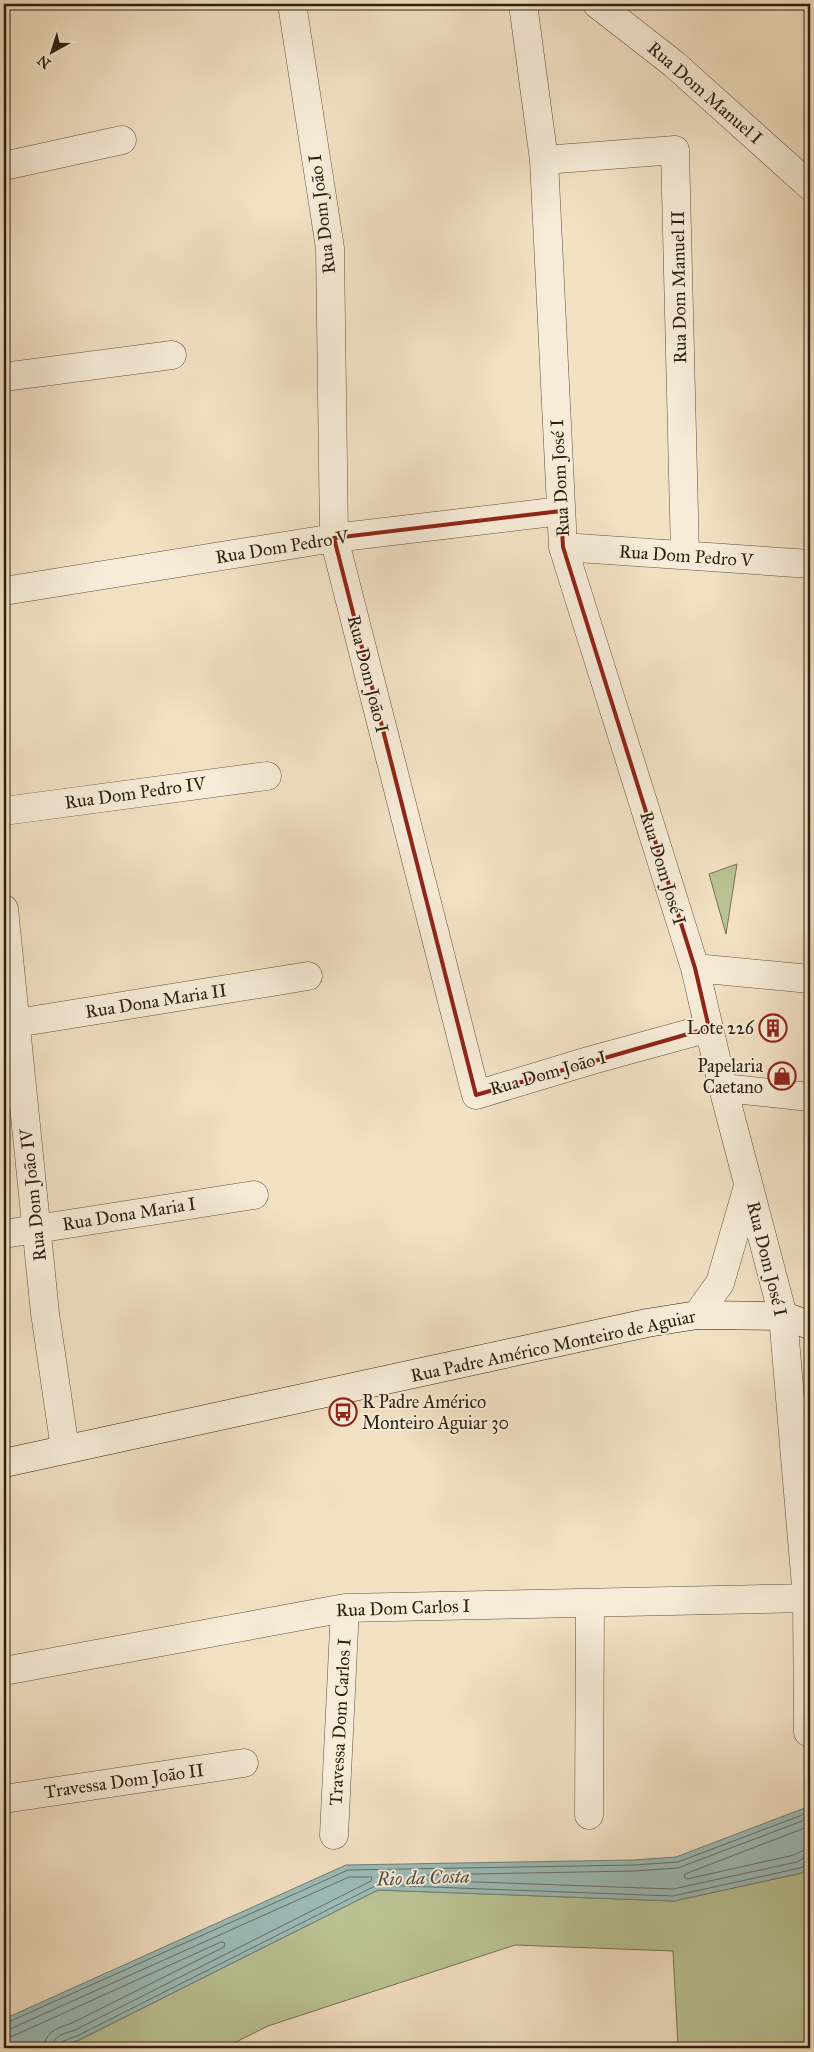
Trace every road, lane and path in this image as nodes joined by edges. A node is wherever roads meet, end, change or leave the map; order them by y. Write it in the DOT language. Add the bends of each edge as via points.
graph roads {
  1 [pos="292,4"];
  2 [pos="523,4"];
  3 [pos="597,4"];
  4 [pos="122,140"];
  5 [pos="544,160"];
  6 [pos="4,166"];
  7 [pos="810,186"];
  8 [pos="172,355"];
  9 [pos="4,377"];
  10 [pos="561,511"];
  11 [pos="334,538"];
  12 [pos="563,547"];
  13 [pos="685,556"];
  14 [pos="810,564"];
  15 [pos="4,591"];
  16 [pos="266,776"];
  17 [pos="4,811"];
  18 [pos="4,909"];
  19 [pos="695,968"];
  20 [pos="308,976"];
  21 [pos="810,979"];
  22 [pos="10,1024"];
  23 [pos="710,1028"];
  24 [pos="723,1088"];
  25 [pos="810,1098"];
  26 [pos="748,1186"];
  27 [pos="254,1195"];
  28 [pos="36,1228"];
  29 [pos="4,1234"];
  30 [pos="697,1315"];
  31 [pos="783,1316"];
  32 [pos="810,1325"];
  33 [pos="65,1449"];
  34 [pos="4,1463"];
  35 [pos="807,1598"];
  36 [pos="590,1602"];
  37 [pos="345,1608"];
  38 [pos="810,1640"];
  39 [pos="4,1671"];
  40 [pos="808,1732"];
  41 [pos="244,1764"];
  42 [pos="4,1799"];
  43 [pos="590,1816"];
  44 [pos="334,1836"];
  1 -- 11 [label="street, Rua Dom João I" via="330,248"];
  2 -- 5 [label="street, Rua Dom José I"];
  3 -- 7 [label="street, Rua Dom Manuel I" via="674,64"];
  4 -- 6 [label="street"];
  5 -- 10 [label="street, Rua Dom José I"];
  5 -- 13 [label="street, Rua Dom Manuel II" via="675,150"];
  8 -- 9 [label="street"];
  10 -- 11 [label="street, Rua Dom Pedro V"];
  10 -- 12 [label="street, Rua Dom José I"];
  11 -- 15 [label="street, Rua Dom Pedro V"];
  11 -- 23 [label="street, Rua Dom João I" via="476,1095"];
  12 -- 13 [label="street, Rua Dom Pedro V"];
  12 -- 19 [label="street, Rua Dom José I"];
  13 -- 14 [label="street, Rua Dom Pedro V"];
  16 -- 17 [label="street, Rua Dom Pedro IV"];
  18 -- 22 [label="street, Rua Dom João IV"];
  19 -- 21 [label="street"];
  19 -- 23 [label="street, Rua Dom José I"];
  20 -- 22 [label="street, Rua Dona Maria II"];
  22 -- 28 [label="street, Rua Dom João IV"];
  23 -- 24 [label="street, Rua Dom José I"];
  24 -- 25 [label="street"];
  24 -- 26 [label="street, Rua Dom José I"];
  26 -- 30 [label="street" via="720,1283"];
  26 -- 31 [label="street, Rua Dom José I"];
  27 -- 28 [label="street, Rua Dona Maria I"];
  28 -- 29 [label="street, Rua Dona Maria I"];
  28 -- 33 [label="street, Rua Dom João IV"];
  30 -- 31 [label="street, Rua Padre Américo Monteiro de Aguiar"];
  30 -- 33 [label="street, Rua Padre Américo Monteiro de Aguiar"];
  31 -- 32 [label="street, Rua Padre Américo Monteiro de Aguiar"];
  31 -- 35 [label="street, Rua Dom José I"];
  33 -- 34 [label="street, Rua Padre Américo Monteiro de Aguiar"];
  35 -- 36 [label="street, Rua Dom Carlos I"];
  35 -- 38 [label="street, Rua Dom José I"];
  36 -- 37 [label="street, Rua Dom Carlos I"];
  36 -- 43 [label="street"];
  37 -- 39 [label="street, Rua Dom Carlos I"];
  37 -- 44 [label="street, Travessa Dom Carlos I"];
  38 -- 40 [label="street, Rua Dom José I"];
  41 -- 42 [label="street, Travessa Dom João II"];
}
